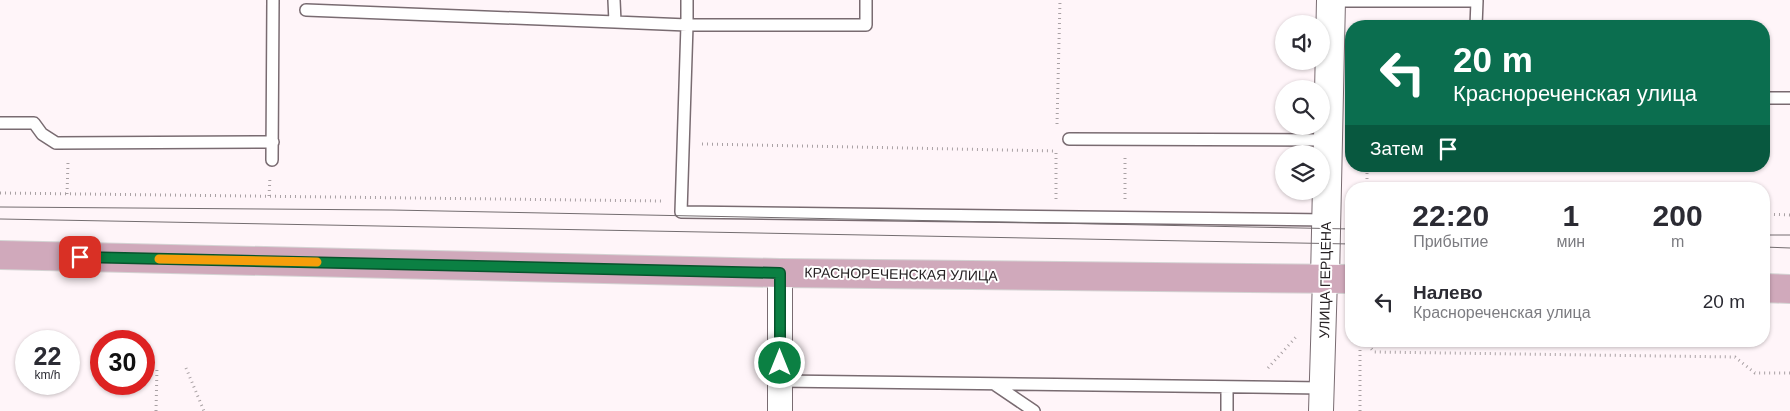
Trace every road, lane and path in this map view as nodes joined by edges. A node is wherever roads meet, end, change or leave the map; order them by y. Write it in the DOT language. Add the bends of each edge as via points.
graph roads {
  1 [pos="273,0"];
  2 [pos="614,0"];
  3 [pos="687,0"];
  4 [pos="866,0"];
  5 [pos="1060,0"];
  6 [pos="1476,0"];
  7 [pos="1331,1"];
  8 [pos="306,10"];
  9 [pos="1476,20"];
  10 [pos="614,22"];
  11 [pos="687,25"];
  12 [pos="1770,98"];
  13 [pos="1790,98"];
  14 [pos="0,122"];
  15 [pos="1057,125"];
  16 [pos="1069,139"];
  17 [pos="1328,140"];
  18 [pos="273,142"];
  19 [pos="1057,142"];
  20 [pos="68,143"];
  21 [pos="683,144"];
  22 [pos="1056,151"];
  23 [pos="1125,158"];
  24 [pos="272,160"];
  25 [pos="0,193"];
  26 [pos="67,194"];
  27 [pos="681,201"];
  28 [pos="1055,206"];
  29 [pos="1124,208"];
  30 [pos="1770,214"];
  31 [pos="1790,215"];
  32 [pos="1326,220"];
  33 [pos="0,255"];
  34 [pos="780,273"];
  35 [pos="1338,278"];
  36 [pos="1770,288"];
  37 [pos="1790,289"];
  38 [pos="1360,347"];
  39 [pos="1370,347"];
  40 [pos="157,367"];
  41 [pos="186,368"];
  42 [pos="1790,373"];
  43 [pos="780,381"];
  44 [pos="994,384"];
  45 [pos="1227,387"];
  46 [pos="1322,388"];
  47 [pos="156,411"];
  48 [pos="204,411"];
  49 [pos="780,411"];
  50 [pos="1034,411"];
  51 [pos="1227,411"];
  52 [pos="1322,411"];
  53 [pos="1360,411"];
  1 -- 18 [label="lane"];
  2 -- 10 [label="lane"];
  3 -- 11 [label="lane"];
  4 -- 11 [label="lane" via="866,25"];
  5 -- 15 [label="path"];
  6 -- 7 [label="lane"];
  6 -- 9 [label="lane"];
  7 -- 17 [label="street, УЛИЦА ГЕРЦЕНА"];
  8 -- 10 [label="lane"];
  10 -- 11 [label="lane"];
  11 -- 21 [label="lane"];
  12 -- 13 [label="lane"];
  14 -- 20 [label="lane" via="34,122 42,134 56,143"];
  16 -- 17 [label="lane"];
  17 -- 32 [label="street, УЛИЦА ГЕРЦЕНА"];
  18 -- 20 [label="lane"];
  18 -- 24 [label="lane"];
  19 -- 22 [label="path"];
  20 -- 26 [label="path"];
  21 -- 22 [label="path"];
  21 -- 27 [label="lane"];
  22 -- 28 [label="path"];
  23 -- 29 [label="path"];
  25 -- 26 [label="path"];
  26 -- 27 [label="path"];
  27 -- 32 [label="lane" via="680,212"];
  30 -- 31 [label="path"];
  32 -- 35 [label="street, УЛИЦА ГЕРЦЕНА"];
  33 -- 34 [label="main road, КРАСНОРЕЧЕНСКАЯ УЛИЦА"];
  34 -- 35 [label="main road, КРАСНОРЕЧЕНСКАЯ УЛИЦА"];
  34 -- 43 [label="street"];
  35 -- 46 [label="street, УЛИЦА ГЕРЦЕНА"];
  36 -- 37 [label="main road"];
  38 -- 53 [label="path"];
  39 -- 42 [label="path" via="1374,352 1735,357 1755,373"];
  40 -- 47 [label="path"];
  41 -- 48 [label="path"];
  43 -- 44 [label="lane"];
  43 -- 49 [label="street"];
  44 -- 45 [label="lane"];
  44 -- 50 [label="lane"];
  45 -- 46 [label="lane"];
  45 -- 51 [label="lane"];
  46 -- 52 [label="street, УЛИЦА ГЕРЦЕНА"];
}
